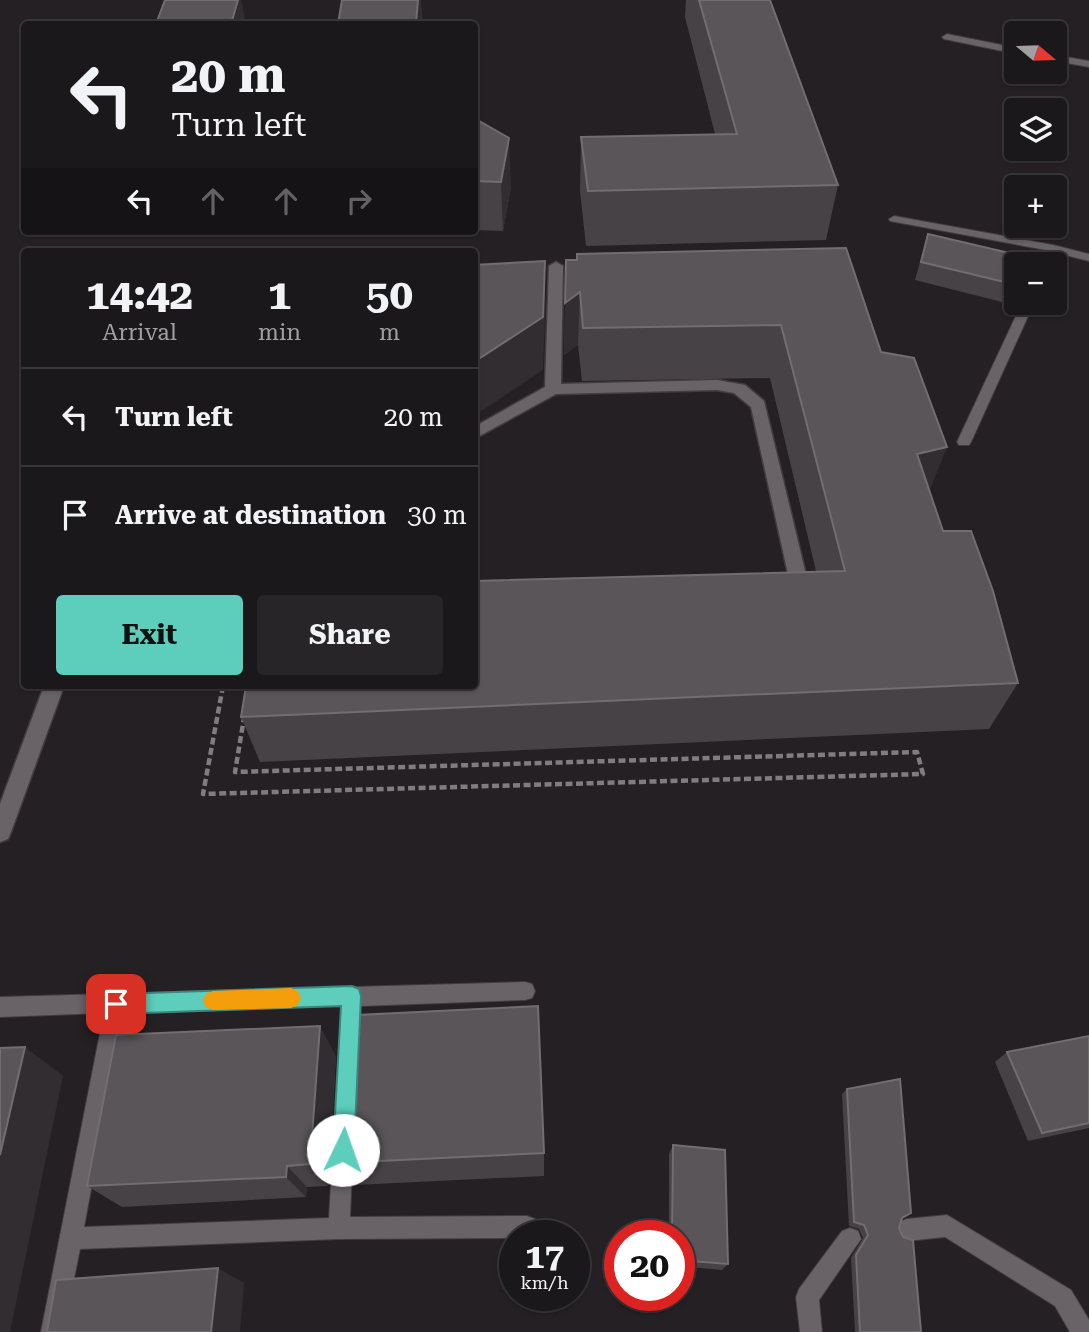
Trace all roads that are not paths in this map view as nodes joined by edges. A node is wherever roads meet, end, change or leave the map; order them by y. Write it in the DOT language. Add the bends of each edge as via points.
graph roads {
  1 [pos="947,37"];
  2 [pos="1004,48"];
  3 [pos="1068,60"];
  4 [pos="1089,64"];
  5 [pos="894,219"];
  6 [pos="1053,248"];
  7 [pos="1051,252"];
  8 [pos="1089,258"];
  9 [pos="556,266"];
  10 [pos="1022,315"];
  11 [pos="553,389"];
  12 [pos="478,432"];
  13 [pos="964,442"];
  14 [pos="778,608"];
  15 [pos="53,689"];
  16 [pos="0,832"];
  17 [pos="525,991"];
  18 [pos="352,996"];
  19 [pos="116,1004"];
  20 [pos="0,1007"];
  21 [pos="348,1064"];
  22 [pos="344,1132"];
  23 [pos="499,1227"];
  24 [pos="339,1228"];
  25 [pos="907,1230"];
  26 [pos="71,1238"];
  27 [pos="850,1239"];
  28 [pos="52,1332"];
  29 [pos="811,1332"];
  30 [pos="1083,1332"];
  1 -- 2 [label="lane"];
  3 -- 4 [label="lane"];
  5 -- 6 [label="lane"];
  6 -- 7 [label="lane"];
  6 -- 8 [label="lane"];
  9 -- 11 [label="street"];
  10 -- 13 [label="lane"];
  11 -- 12 [label="street"];
  11 -- 14 [label="street" via="717,385 739,389 758,405 799,583 788,605"];
  15 -- 16 [label="street"];
  17 -- 18 [label="lane"];
  18 -- 19 [label="lane"];
  18 -- 21 [label="lane"];
  19 -- 20 [label="lane"];
  19 -- 26 [label="lane"];
  22 -- 24 [label="lane"];
  23 -- 24 [label="lane"];
  24 -- 26 [label="lane"];
  25 -- 30 [label="lane" via="947,1226 1063,1298"];
  26 -- 28 [label="lane"];
  27 -- 29 [label="lane" via="807,1297"];
}
